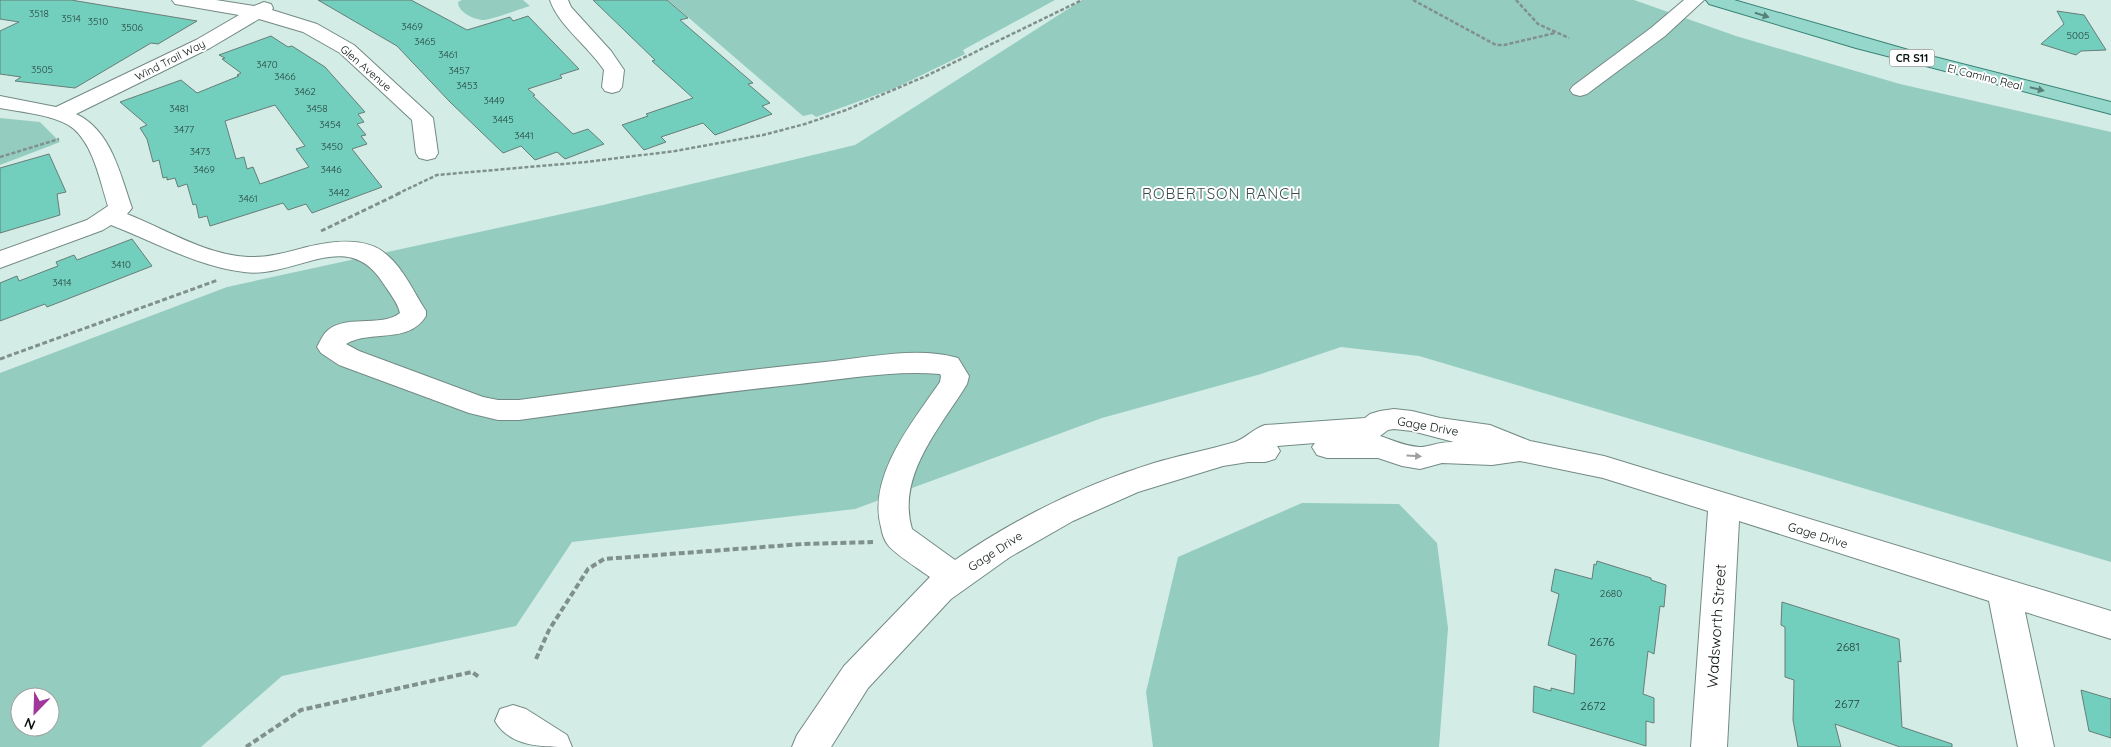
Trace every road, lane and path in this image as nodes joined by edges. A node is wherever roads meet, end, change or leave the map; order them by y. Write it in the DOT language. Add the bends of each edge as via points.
graph roads {
  1 [pos="181,0"];
  2 [pos="277,0"];
  3 [pos="551,0"];
  4 [pos="560,0"];
  5 [pos="1082,0"];
  6 [pos="1413,0"];
  7 [pos="1516,0"];
  8 [pos="1695,0"];
  9 [pos="1715,0"];
  10 [pos="1769,0"];
  11 [pos="258,12"];
  12 [pos="1555,33"];
  13 [pos="1569,38"];
  14 [pos="612,87"];
  15 [pos="1580,90"];
  16 [pos="2111,92"];
  17 [pos="0,102"];
  18 [pos="2111,108"];
  19 [pos="59,114"];
  20 [pos="59,139"];
  21 [pos="427,153"];
  22 [pos="0,157"];
  23 [pos="111,216"];
  24 [pos="321,231"];
  25 [pos="0,260"];
  26 [pos="226,278"];
  27 [pos="0,359"];
  28 [pos="1724,505"];
  29 [pos="911,547"];
  30 [pos="955,578"];
  31 [pos="2004,592"];
  32 [pos="2111,624"];
  33 [pos="536,659"];
  34 [pos="479,677"];
  35 [pos="513,721"];
  36 [pos="246,747"];
  37 [pos="554,747"];
  38 [pos="810,747"];
  39 [pos="1709,747"];
  40 [pos="2036,747"];
  1 -- 11 [label="street, Glen Avenue"];
  2 -- 11 [label="street, Wind Trail Way"];
  3 -- 4 [label="street"];
  4 -- 14 [label="street" via="562,10 614,70"];
  5 -- 24 [label="path" via="910,83 818,119 763,134 642,155 437,175"];
  6 -- 12 [label="path" via="1496,45"];
  7 -- 12 [label="path" via="1530,19"];
  8 -- 15 [label="street"];
  9 -- 18 [label="main road, El Camino Real / CR S11, one-way" via="1933,64"];
  10 -- 16 [label="main road, El Camino Real / CR S11" via="1939,50"];
  11 -- 19 [label="street, Wind Trail Way" via="150,71"];
  11 -- 21 [label="street, Glen Avenue" via="310,28 347,49 422,118"];
  12 -- 13 [label="path"];
  17 -- 19 [label="street"];
  19 -- 23 [label="street" via="81,124 100,149 119,200 120,208"];
  20 -- 22 [label="path"];
  23 -- 25 [label="street"];
  23 -- 29 [label="street" via="188,249 248,266 274,264 341,249 377,258 413,311 413,316 397,326 349,332 334,339 330,347 348,358 498,410 862,368 948,366 955,376 953,384 900,472 893,506 899,536"];
  26 -- 27 [label="path"];
  28 -- 30 [label="street, Gage Drive" via="1604,467 1524,451 1492,454 1442,452 1420,458 1402,455 1376,438 1277,452 1246,450 1166,470 1081,502 1037,524"];
  28 -- 31 [label="street, Gage Drive"];
  28 -- 39 [label="street, Wadsworth Street"];
  29 -- 30 [label="street"];
  29 -- 33 [label="path" via="863,542 803,544 604,559 588,569 549,630"];
  30 -- 38 [label="street, Gage Drive" via="939,589 856,677"];
  31 -- 32 [label="street, Gage Drive"];
  31 -- 40 [label="street"];
  34 -- 36 [label="path" via="472,672 302,710"];
  35 -- 37 [label="street"];
}
